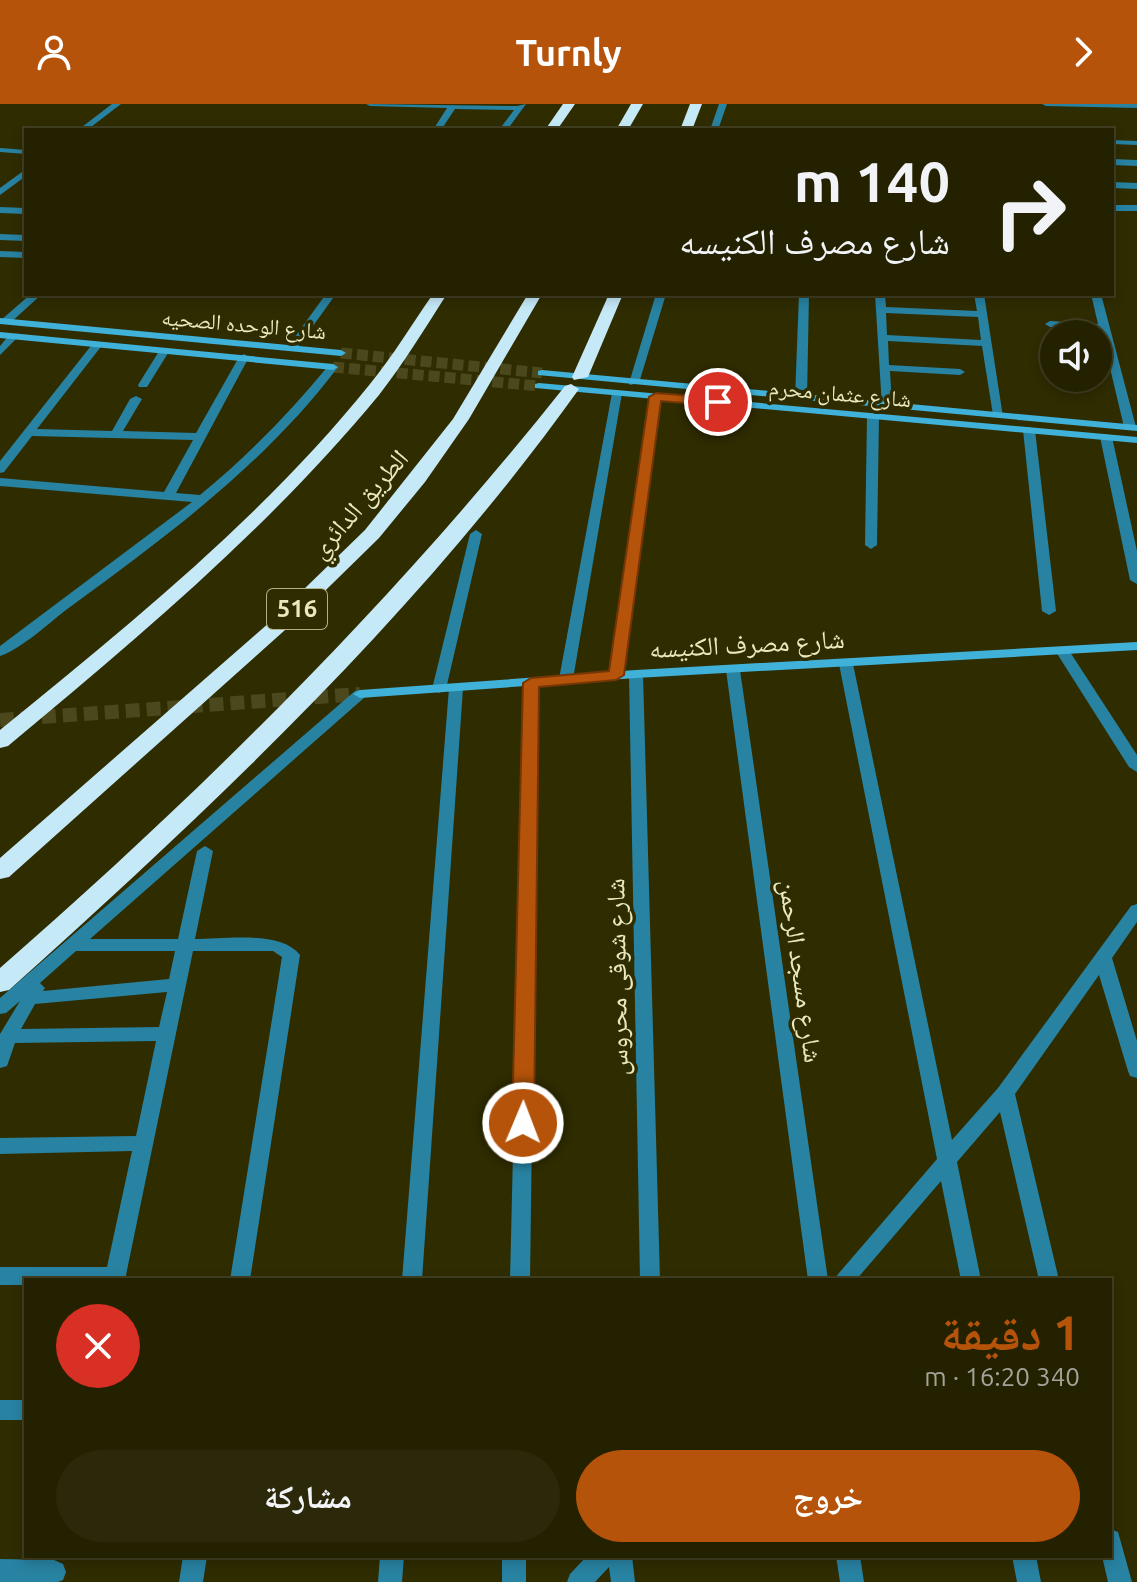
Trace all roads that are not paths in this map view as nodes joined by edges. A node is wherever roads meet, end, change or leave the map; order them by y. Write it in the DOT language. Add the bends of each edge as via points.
graph roads {
  1 [pos="117,104"];
  2 [pos="370,104"];
  3 [pos="569,104"];
  4 [pos="637,104"];
  5 [pos="696,104"];
  6 [pos="723,104"];
  7 [pos="1046,104"];
  8 [pos="453,105"];
  9 [pos="520,106"];
  10 [pos="1137,106"];
  11 [pos="85,128"];
  12 [pos="438,128"];
  13 [pos="504,128"];
  14 [pos="552,128"];
  15 [pos="623,128"];
  16 [pos="687,128"];
  17 [pos="715,128"];
  18 [pos="1114,142"];
  19 [pos="1137,143"];
  20 [pos="0,150"];
  21 [pos="24,152"];
  22 [pos="1114,162"];
  23 [pos="1137,163"];
  24 [pos="24,173"];
  25 [pos="1114,185"];
  26 [pos="1137,186"];
  27 [pos="3,189"];
  28 [pos="24,190"];
  29 [pos="1114,208"];
  30 [pos="1137,208"];
  31 [pos="0,210"];
  32 [pos="24,211"];
  33 [pos="0,237"];
  34 [pos="24,238"];
  35 [pos="4,254"];
  36 [pos="24,255"];
  37 [pos="0,263"];
  38 [pos="34,296"];
  39 [pos="330,296"];
  40 [pos="439,296"];
  41 [pos="534,296"];
  42 [pos="615,296"];
  43 [pos="660,296"];
  44 [pos="804,296"];
  45 [pos="880,296"];
  46 [pos="979,296"];
  47 [pos="1096,296"];
  48 [pos="881,310"];
  49 [pos="983,314"];
  50 [pos="1102,320"];
  51 [pos="2,321"];
  52 [pos="0,335"];
  53 [pos="14,336"];
  54 [pos="882,338"];
  55 [pos="201,340"];
  56 [pos="987,343"];
  57 [pos="98,344"];
  58 [pos="291,349"];
  59 [pos="165,350"];
  60 [pos="0,352"];
  61 [pos="191,352"];
  62 [pos="341,353"];
  63 [pos="244,357"];
  64 [pos="1112,357"];
  65 [pos="1114,365"];
  66 [pos="333,367"];
  67 [pos="884,368"];
  68 [pos="960,372"];
  69 [pos="542,373"];
  70 [pos="576,383"];
  71 [pos="634,383"];
  72 [pos="143,385"];
  73 [pos="539,386"];
  74 [pos="617,393"];
  75 [pos="656,397"];
  76 [pos="801,398"];
  77 [pos="136,399"];
  78 [pos="886,405"];
  79 [pos="999,415"];
  80 [pos="873,416"];
  81 [pos="1133,428"];
  82 [pos="1029,430"];
  83 [pos="28,432"];
  84 [pos="115,435"];
  85 [pos="200,437"];
  86 [pos="1106,437"];
  87 [pos="1137,440"];
  88 [pos="0,450"];
  89 [pos="15,450"];
  90 [pos="0,469"];
  91 [pos="0,482"];
  92 [pos="168,496"];
  93 [pos="203,499"];
  94 [pos="476,534"];
  95 [pos="871,545"];
  96 [pos="1137,580"];
  97 [pos="1049,611"];
  98 [pos="1137,646"];
  99 [pos="0,652"];
  100 [pos="1063,652"];
  101 [pos="846,664"];
  102 [pos="733,670"];
  103 [pos="636,674"];
  104 [pos="616,675"];
  105 [pos="566,679"];
  106 [pos="531,683"];
  107 [pos="447,688"];
  108 [pos="360,694"];
  109 [pos="0,741"];
  110 [pos="1137,767"];
  111 [pos="205,851"];
  112 [pos="0,871"];
  113 [pos="1137,910"];
  114 [pos="185,944"];
  115 [pos="72,945"];
  116 [pos="1103,958"];
  117 [pos="41,972"];
  118 [pos="0,983"];
  119 [pos="176,985"];
  120 [pos="34,998"];
  121 [pos="0,1008"];
  122 [pos="166,1034"];
  123 [pos="8,1036"];
  124 [pos="0,1061"];
  125 [pos="1137,1071"];
  126 [pos="1005,1093"];
  127 [pos="143,1143"];
  128 [pos="0,1146"];
  129 [pos="948,1158"];
  130 [pos="0,1276"];
  131 [pos="115,1278"];
  132 [pos="240,1278"];
  133 [pos="412,1278"];
  134 [pos="520,1278"];
  135 [pos="650,1278"];
  136 [pos="818,1278"];
  137 [pos="845,1278"];
  138 [pos="971,1278"];
  139 [pos="1049,1278"];
  140 [pos="0,1410"];
  141 [pos="24,1410"];
  142 [pos="1112,1548"];
  143 [pos="195,1558"];
  144 [pos="392,1558"];
  145 [pos="514,1558"];
  146 [pos="601,1558"];
  147 [pos="620,1558"];
  148 [pos="848,1558"];
  149 [pos="1024,1558"];
  150 [pos="54,1570"];
  151 [pos="0,1571"];
  152 [pos="191,1582"];
  153 [pos="390,1582"];
  154 [pos="514,1582"];
  155 [pos="579,1582"];
  156 [pos="623,1582"];
  157 [pos="852,1582"];
  158 [pos="1029,1582"];
  159 [pos="1120,1582"];
  1 -- 11 [label="street"];
  2 -- 8 [label="street"];
  3 -- 14 [label="highway"];
  4 -- 15 [label="highway"];
  5 -- 16 [label="highway"];
  6 -- 17 [label="street"];
  7 -- 10 [label="street"];
  8 -- 9 [label="street"];
  8 -- 12 [label="street"];
  9 -- 13 [label="street"];
  18 -- 19 [label="street"];
  20 -- 21 [label="street"];
  22 -- 23 [label="street"];
  24 -- 27 [label="street"];
  25 -- 26 [label="street"];
  27 -- 28 [label="street"];
  29 -- 30 [label="street"];
  31 -- 32 [label="street"];
  33 -- 34 [label="street"];
  35 -- 36 [label="street"];
  35 -- 37 [label="street"];
  38 -- 51 [label="street"];
  39 -- 58 [label="street"];
  40 -- 109 [label="highway" via="377,387 299,474 147,618"];
  41 -- 112 [label="highway, الطريق الدائري / 516" via="465,412 373,532 305,602"];
  42 -- 70 [label="highway"];
  43 -- 71 [label="street"];
  44 -- 76 [label="street"];
  45 -- 48 [label="street"];
  46 -- 49 [label="street"];
  47 -- 50 [label="street"];
  48 -- 49 [label="street"];
  48 -- 54 [label="street"];
  49 -- 56 [label="street"];
  51 -- 55 [label="main road, شارع الوحده الصحيه"];
  52 -- 53 [label="main road, شارع الوحده الصحيه"];
  53 -- 57 [label="main road, شارع الوحده الصحيه"];
  53 -- 60 [label="street"];
  54 -- 56 [label="street"];
  54 -- 67 [label="street"];
  55 -- 58 [label="main road, شارع الوحده الصحيه"];
  55 -- 61 [label="main road"];
  56 -- 79 [label="street"];
  57 -- 59 [label="main road, شارع الوحده الصحيه"];
  57 -- 83 [label="street"];
  58 -- 62 [label="main road, شارع الوحده الصحيه"];
  59 -- 61 [label="main road, شارع الوحده الصحيه"];
  59 -- 72 [label="street"];
  61 -- 63 [label="main road, شارع الوحده الصحيه"];
  63 -- 66 [label="main road, شارع الوحده الصحيه"];
  63 -- 85 [label="street"];
  64 -- 65 [label="street"];
  65 -- 81 [label="street"];
  66 -- 93 [label="street" via="309,399"];
  67 -- 68 [label="street"];
  67 -- 78 [label="street"];
  69 -- 70 [label="main road, شارع عثمان محرم"];
  70 -- 71 [label="main road, شارع عثمان محرم"];
  70 -- 73 [label="main road, شارع عثمان محرم"];
  70 -- 74 [label="main road, شارع عثمان محرم"];
  70 -- 118 [label="highway" via="483,501 359,640 186,812"];
  71 -- 76 [label="main road, شارع عثمان محرم"];
  74 -- 75 [label="main road, شارع عثمان محرم"];
  74 -- 105 [label="street"];
  75 -- 80 [label="main road, شارع عثمان محرم"];
  75 -- 104 [label="street"];
  76 -- 78 [label="main road, شارع عثمان محرم"];
  77 -- 84 [label="street"];
  78 -- 79 [label="main road, شارع عثمان محرم"];
  79 -- 81 [label="main road, شارع عثمان محرم"];
  80 -- 82 [label="main road, شارع عثمان محرم"];
  80 -- 95 [label="street"];
  82 -- 86 [label="main road, شارع عثمان محرم"];
  82 -- 97 [label="street"];
  83 -- 84 [label="street"];
  83 -- 89 [label="street"];
  84 -- 85 [label="street"];
  85 -- 92 [label="street"];
  86 -- 87 [label="main road, شارع عثمان محرم"];
  86 -- 96 [label="street"];
  88 -- 89 [label="street"];
  89 -- 90 [label="street"];
  91 -- 92 [label="street"];
  92 -- 93 [label="street"];
  93 -- 99 [label="street"];
  94 -- 107 [label="street"];
  98 -- 100 [label="main road, شارع مصرف الكنيسه"];
  100 -- 101 [label="main road, شارع مصرف الكنيسه"];
  100 -- 110 [label="street"];
  101 -- 102 [label="main road, شارع مصرف الكنيسه"];
  101 -- 129 [label="street"];
  102 -- 103 [label="main road, شارع مصرف الكنيسه"];
  102 -- 136 [label="street, شارع مسجد الرحمن"];
  103 -- 104 [label="main road, شارع مصرف الكنيسه"];
  103 -- 135 [label="street, شارع شوقى محروس"];
  104 -- 105 [label="main road, شارع مصرف الكنيسه"];
  105 -- 106 [label="main road, شارع مصرف الكنيسه"];
  106 -- 107 [label="main road, شارع مصرف الكنيسه"];
  106 -- 134 [label="street"];
  107 -- 108 [label="main road, شارع مصرف الكنيسه"];
  107 -- 133 [label="street"];
  108 -- 115 [label="street"];
  111 -- 114 [label="street"];
  113 -- 116 [label="street"];
  114 -- 115 [label="street"];
  114 -- 119 [label="street"];
  114 -- 132 [label="street" via="276,945 291,955"];
  115 -- 117 [label="street"];
  116 -- 125 [label="street"];
  116 -- 126 [label="street"];
  117 -- 120 [label="street"];
  117 -- 121 [label="street"];
  119 -- 120 [label="street"];
  119 -- 122 [label="street"];
  120 -- 123 [label="street"];
  122 -- 123 [label="street"];
  122 -- 127 [label="street"];
  123 -- 124 [label="street"];
  126 -- 129 [label="street"];
  126 -- 139 [label="street"];
  127 -- 128 [label="street"];
  127 -- 131 [label="street"];
  129 -- 137 [label="street"];
  129 -- 138 [label="street"];
  130 -- 131 [label="street"];
  140 -- 141 [label="street"];
  142 -- 159 [label="street"];
  143 -- 152 [label="street"];
  144 -- 153 [label="street"];
  145 -- 154 [label="street"];
  146 -- 155 [label="street"];
  147 -- 156 [label="street"];
  148 -- 157 [label="street"];
  149 -- 158 [label="street"];
  150 -- 151 [label="street"];
}
